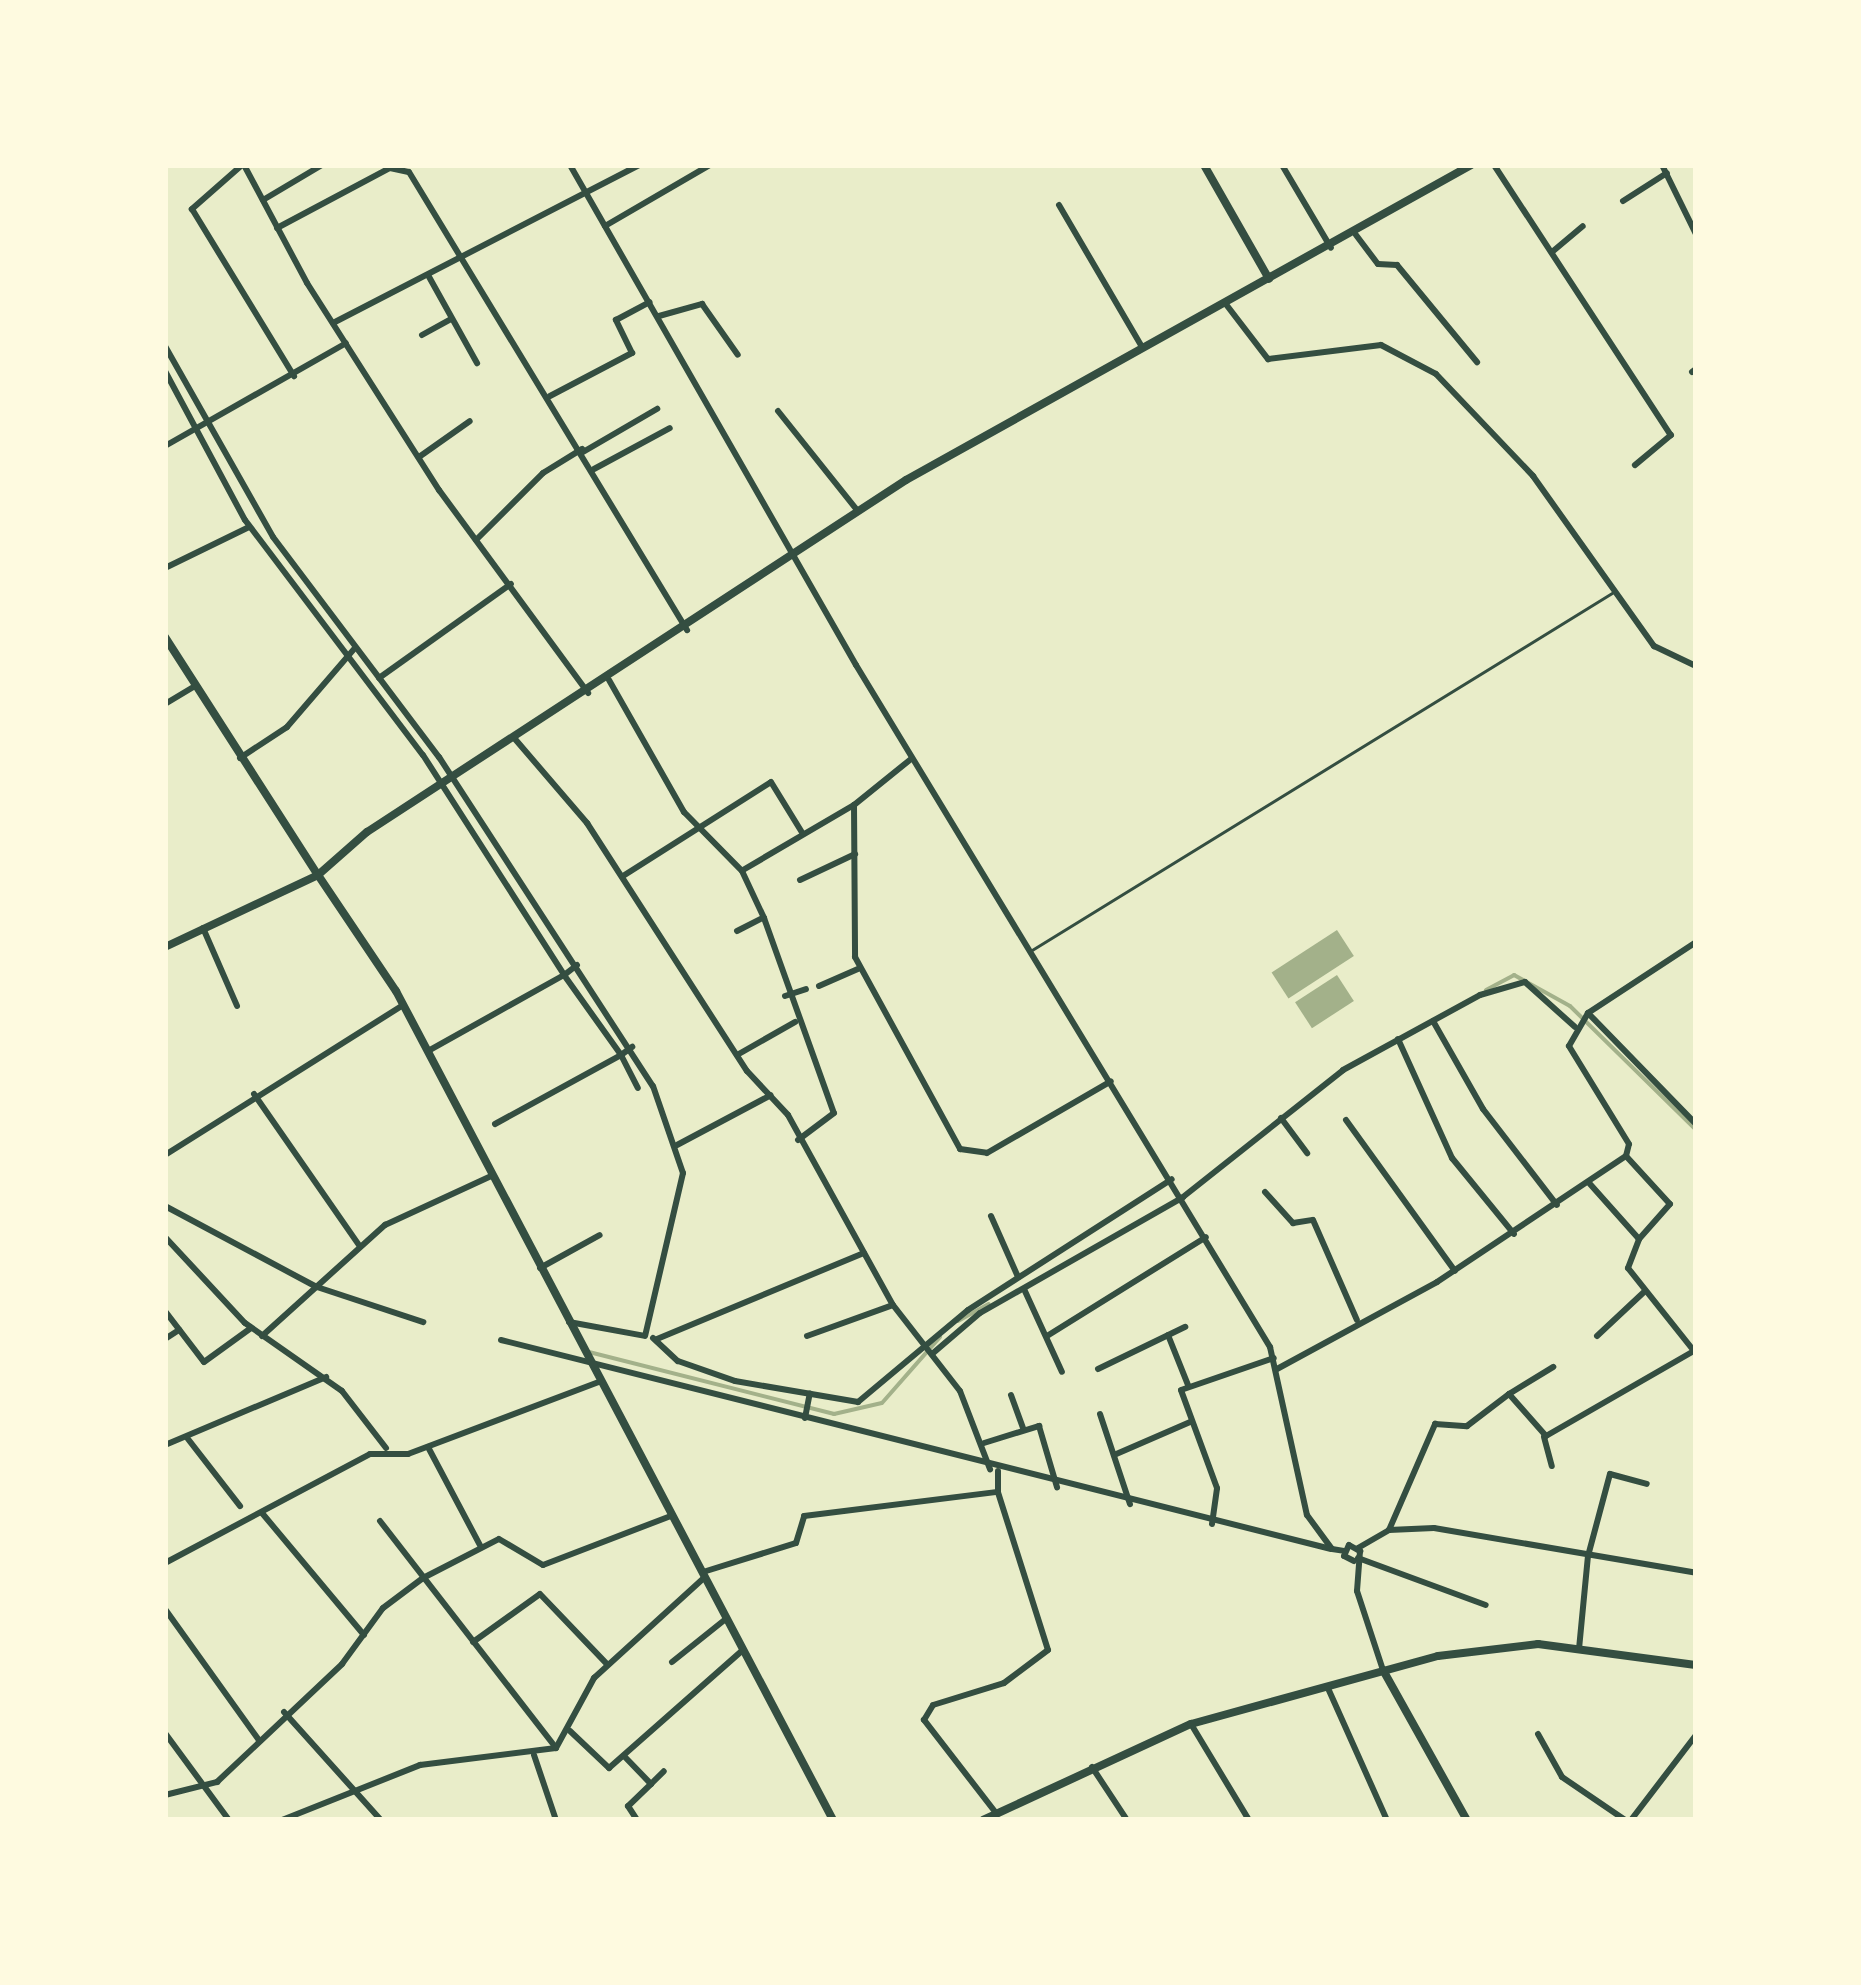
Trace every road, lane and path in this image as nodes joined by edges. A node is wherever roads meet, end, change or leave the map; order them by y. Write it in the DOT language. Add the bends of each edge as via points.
graph roads {
  1 [pos="243,165"];
  2 [pos="322,165"];
  3 [pos="639,165"];
  4 [pos="710,165"];
  5 [pos="1204,165"];
  6 [pos="1282,165"];
  7 [pos="1471,165"];
  8 [pos="1494,165"];
  9 [pos="1662,165"];
  10 [pos="575,166"];
  11 [pos="1667,173"];
  12 [pos="587,193"];
  13 [pos="262,200"];
  14 [pos="1623,201"];
  15 [pos="1059,204"];
  16 [pos="605,226"];
  17 [pos="1583,226"];
  18 [pos="277,228"];
  19 [pos="1696,234"];
  20 [pos="1356,235"];
  21 [pos="1331,248"];
  22 [pos="1552,252"];
  23 [pos="468,258"];
  24 [pos="428,275"];
  25 [pos="1270,279"];
  26 [pos="650,302"];
  27 [pos="1225,303"];
  28 [pos="659,316"];
  29 [pos="452,319"];
  30 [pos="333,322"];
  31 [pos="422,335"];
  32 [pos="346,343"];
  33 [pos="165,346"];
  34 [pos="1142,347"];
  35 [pos="738,355"];
  36 [pos="1477,362"];
  37 [pos="477,364"];
  38 [pos="165,371"];
  39 [pos="294,376"];
  40 [pos="550,396"];
  41 [pos="657,409"];
  42 [pos="778,412"];
  43 [pos="470,421"];
  44 [pos="209,424"];
  45 [pos="670,428"];
  46 [pos="197,430"];
  47 [pos="165,446"];
  48 [pos="582,451"];
  49 [pos="418,457"];
  50 [pos="1635,465"];
  51 [pos="594,469"];
  52 [pos="858,510"];
  53 [pos="250,526"];
  54 [pos="476,540"];
  55 [pos="793,559"];
  56 [pos="165,568"];
  57 [pos="511,584"];
  58 [pos="1614,592"];
  59 [pos="687,630"];
  60 [pos="165,638"];
  61 [pos="350,653"];
  62 [pos="1696,666"];
  63 [pos="379,678"];
  64 [pos="609,680"];
  65 [pos="195,686"];
  66 [pos="588,693"];
  67 [pos="165,704"];
  68 [pos="515,739"];
  69 [pos="240,759"];
  70 [pos="911,759"];
  71 [pos="448,782"];
  72 [pos="854,805"];
  73 [pos="696,829"];
  74 [pos="803,834"];
  75 [pos="855,854"];
  76 [pos="742,870"];
  77 [pos="318,875"];
  78 [pos="623,876"];
  79 [pos="800,880"];
  80 [pos="764,917"];
  81 [pos="203,928"];
  82 [pos="737,931"];
  83 [pos="1696,942"];
  84 [pos="166,943"];
  85 [pos="1031,951"];
  86 [pos="576,966"];
  87 [pos="858,969"];
  88 [pos="566,974"];
  89 [pos="820,986"];
  90 [pos="806,989"];
  91 [pos="785,996"];
  92 [pos="403,1005"];
  93 [pos="238,1006"];
  94 [pos="1587,1014"];
  95 [pos="1432,1021"];
  96 [pos="795,1022"];
  97 [pos="1576,1025"];
  98 [pos="1398,1040"];
  99 [pos="428,1051"];
  100 [pos="626,1051"];
  101 [pos="737,1056"];
  102 [pos="1111,1080"];
  103 [pos="638,1088"];
  104 [pos="254,1094"];
  105 [pos="771,1095"];
  106 [pos="1281,1118"];
  107 [pos="1346,1120"];
  108 [pos="495,1124"];
  109 [pos="1696,1124"];
  110 [pos="798,1140"];
  111 [pos="677,1145"];
  112 [pos="1307,1153"];
  113 [pos="165,1155"];
  114 [pos="1626,1156"];
  115 [pos="491,1176"];
  116 [pos="1172,1179"];
  117 [pos="1590,1184"];
  118 [pos="1265,1192"];
  119 [pos="1181,1194"];
  120 [pos="1557,1205"];
  121 [pos="165,1206"];
  122 [pos="992,1216"];
  123 [pos="1514,1234"];
  124 [pos="600,1235"];
  125 [pos="165,1236"];
  126 [pos="1206,1238"];
  127 [pos="1640,1239"];
  128 [pos="360,1246"];
  129 [pos="864,1252"];
  130 [pos="539,1268"];
  131 [pos="1455,1271"];
  132 [pos="1018,1276"];
  133 [pos="317,1286"];
  134 [pos="1024,1289"];
  135 [pos="1644,1292"];
  136 [pos="893,1305"];
  137 [pos="165,1311"];
  138 [pos="1357,1320"];
  139 [pos="423,1322"];
  140 [pos="568,1322"];
  141 [pos="1185,1326"];
  142 [pos="251,1328"];
  143 [pos="178,1330"];
  144 [pos="1168,1335"];
  145 [pos="262,1336"];
  146 [pos="646,1336"];
  147 [pos="807,1336"];
  148 [pos="1046,1336"];
  149 [pos="1597,1336"];
  150 [pos="165,1339"];
  151 [pos="501,1340"];
  152 [pos="926,1351"];
  153 [pos="1274,1358"];
  154 [pos="592,1365"];
  155 [pos="1554,1367"];
  156 [pos="1098,1369"];
  157 [pos="1277,1369"];
  158 [pos="1062,1372"];
  159 [pos="326,1377"];
  160 [pos="601,1381"];
  161 [pos="1188,1384"];
  162 [pos="1509,1394"];
  163 [pos="810,1395"];
  164 [pos="1012,1395"];
  165 [pos="1100,1414"];
  166 [pos="806,1415"];
  167 [pos="1190,1422"];
  168 [pos="1024,1430"];
  169 [pos="1544,1436"];
  170 [pos="188,1438"];
  171 [pos="984,1442"];
  172 [pos="165,1445"];
  173 [pos="428,1447"];
  174 [pos="386,1448"];
  175 [pos="1114,1455"];
  176 [pos="1552,1466"];
  177 [pos="994,1470"];
  178 [pos="1647,1484"];
  179 [pos="1057,1487"];
  180 [pos="998,1492"];
  181 [pos="240,1506"];
  182 [pos="1130,1506"];
  183 [pos="262,1513"];
  184 [pos="673,1514"];
  185 [pos="380,1521"];
  186 [pos="1212,1524"];
  187 [pos="1388,1530"];
  188 [pos="481,1547"];
  189 [pos="1358,1548"];
  190 [pos="1332,1549"];
  191 [pos="1344,1550"];
  192 [pos="1588,1556"];
  193 [pos="1356,1559"];
  194 [pos="165,1563"];
  195 [pos="1696,1572"];
  196 [pos="704,1574"];
  197 [pos="423,1578"];
  198 [pos="1486,1605"];
  199 [pos="165,1608"];
  200 [pos="726,1618"];
  201 [pos="364,1636"];
  202 [pos="473,1642"];
  203 [pos="1579,1648"];
  204 [pos="743,1650"];
  205 [pos="672,1662"];
  206 [pos="606,1664"];
  207 [pos="1696,1665"];
  208 [pos="1383,1670"];
  209 [pos="1327,1686"];
  210 [pos="284,1712"];
  211 [pos="1191,1724"];
  212 [pos="570,1731"];
  213 [pos="165,1734"];
  214 [pos="1538,1734"];
  215 [pos="1696,1735"];
  216 [pos="258,1739"];
  217 [pos="556,1748"];
  218 [pos="534,1755"];
  219 [pos="624,1756"];
  220 [pos="1092,1766"];
  221 [pos="664,1771"];
  222 [pos="651,1784"];
  223 [pos="356,1785"];
  224 [pos="204,1787"];
  225 [pos="165,1795"];
  226 [pos="989,1818"];
  227 [pos="229,1820"];
  228 [pos="282,1820"];
  229 [pos="380,1820"];
  230 [pos="556,1820"];
  231 [pos="637,1820"];
  232 [pos="833,1820"];
  233 [pos="1128,1820"];
  234 [pos="1249,1820"];
  235 [pos="1388,1820"];
  236 [pos="1468,1820"];
  237 [pos="1628,1820"];
  1 -- 13 [label="street"];
  1 -- 39 [label="street" via="192,209"];
  2 -- 13 [label="street"];
  3 -- 12 [label="street"];
  4 -- 16 [label="street"];
  5 -- 25 [label="street"];
  6 -- 21 [label="street"];
  7 -- 20 [label="street"];
  8 -- 22 [label="street"];
  9 -- 11 [label="street"];
  10 -- 12 [label="street"];
  11 -- 14 [label="street"];
  11 -- 19 [label="street"];
  12 -- 16 [label="street"];
  12 -- 23 [label="street"];
  13 -- 18 [label="street"];
  15 -- 34 [label="street"];
  16 -- 26 [label="street"];
  17 -- 22 [label="street"];
  18 -- 23 [label="street" via="399,166"];
  18 -- 30 [label="street"];
  20 -- 21 [label="street"];
  20 -- 36 [label="street" via="1378,264 1396,265"];
  21 -- 25 [label="street"];
  22 -- 50 [label="street" via="1671,434"];
  23 -- 24 [label="street"];
  23 -- 40 [label="street"];
  24 -- 29 [label="street"];
  24 -- 30 [label="street"];
  25 -- 27 [label="street"];
  26 -- 28 [label="street"];
  26 -- 40 [label="street" via="616,320 632,353"];
  27 -- 34 [label="street"];
  27 -- 58 [label="street" via="1268,359 1380,345 1436,374 1533,476"];
  28 -- 35 [label="street" via="702,304"];
  28 -- 55 [label="street"];
  29 -- 31 [label="street"];
  29 -- 37 [label="street"];
  30 -- 32 [label="street"];
  32 -- 39 [label="street"];
  32 -- 49 [label="street"];
  33 -- 44 [label="street"];
  34 -- 52 [label="street"];
  38 -- 46 [label="street"];
  39 -- 44 [label="street"];
  40 -- 48 [label="street"];
  41 -- 48 [label="street"];
  42 -- 52 [label="street"];
  43 -- 49 [label="street"];
  44 -- 46 [label="street"];
  44 -- 61 [label="street"];
  45 -- 51 [label="street"];
  46 -- 47 [label="street"];
  46 -- 53 [label="street"];
  48 -- 51 [label="street"];
  48 -- 54 [label="street"];
  49 -- 54 [label="street"];
  51 -- 59 [label="street"];
  52 -- 55 [label="street"];
  53 -- 56 [label="street"];
  53 -- 61 [label="street"];
  54 -- 57 [label="street"];
  55 -- 59 [label="street"];
  55 -- 70 [label="street"];
  57 -- 63 [label="street"];
  57 -- 66 [label="street"];
  58 -- 62 [label="street" via="1666,658"];
  58 -- 85 [label="lane"];
  59 -- 64 [label="street"];
  60 -- 65 [label="street"];
  61 -- 63 [label="street"];
  61 -- 69 [label="street" via="288,727"];
  61 -- 71 [label="street"];
  63 -- 71 [label="street"];
  64 -- 66 [label="street"];
  64 -- 73 [label="street"];
  65 -- 67 [label="street"];
  65 -- 69 [label="street"];
  66 -- 68 [label="street"];
  68 -- 71 [label="street"];
  68 -- 78 [label="street"];
  69 -- 77 [label="street"];
  70 -- 72 [label="street"];
  70 -- 85 [label="street"];
  71 -- 77 [label="street"];
  71 -- 86 [label="street"];
  71 -- 88 [label="street"];
  72 -- 74 [label="street"];
  72 -- 75 [label="street"];
  73 -- 74 [label="street" via="772,782"];
  73 -- 76 [label="street"];
  73 -- 78 [label="street"];
  74 -- 76 [label="street"];
  75 -- 79 [label="street"];
  75 -- 87 [label="street"];
  76 -- 80 [label="street"];
  77 -- 81 [label="street"];
  77 -- 92 [label="street"];
  78 -- 101 [label="street"];
  80 -- 82 [label="street"];
  80 -- 91 [label="street"];
  81 -- 84 [label="street"];
  81 -- 93 [label="street"];
  83 -- 94 [label="street"];
  85 -- 102 [label="street"];
  86 -- 88 [label="street"];
  86 -- 100 [label="street"];
  87 -- 89 [label="street"];
  87 -- 102 [label="street" via="968,1156"];
  88 -- 99 [label="street"];
  88 -- 100 [label="street"];
  90 -- 91 [label="street"];
  91 -- 96 [label="street"];
  92 -- 99 [label="street"];
  92 -- 104 [label="street"];
  94 -- 97 [label="street"];
  94 -- 109 [label="street"];
  95 -- 97 [label="street" via="1519,980 1550,997"];
  95 -- 98 [label="street"];
  95 -- 120 [label="street" via="1482,1109"];
  96 -- 101 [label="street"];
  96 -- 110 [label="street" via="834,1114"];
  97 -- 114 [label="street" via="1572,1060 1629,1144"];
  98 -- 106 [label="street"];
  98 -- 123 [label="street" via="1452,1158"];
  99 -- 115 [label="street"];
  100 -- 103 [label="street"];
  100 -- 108 [label="street"];
  100 -- 111 [label="street"];
  101 -- 105 [label="street"];
  102 -- 116 [label="street"];
  104 -- 113 [label="street"];
  104 -- 128 [label="street"];
  105 -- 110 [label="street"];
  105 -- 111 [label="street"];
  106 -- 112 [label="street"];
  106 -- 119 [label="street"];
  107 -- 131 [label="street"];
  110 -- 129 [label="street"];
  111 -- 146 [label="street" via="681,1194"];
  114 -- 117 [label="street"];
  114 -- 127 [label="street" via="1670,1204"];
  115 -- 128 [label="street" via="413,1209"];
  115 -- 130 [label="street"];
  116 -- 119 [label="street"];
  116 -- 132 [label="street"];
  117 -- 120 [label="street"];
  117 -- 127 [label="street"];
  118 -- 138 [label="street" via="1293,1223 1312,1220"];
  119 -- 126 [label="street"];
  119 -- 134 [label="street"];
  120 -- 123 [label="street"];
  121 -- 133 [label="street"];
  122 -- 132 [label="street"];
  123 -- 131 [label="street"];
  124 -- 130 [label="street"];
  125 -- 142 [label="street"];
  126 -- 148 [label="street"];
  126 -- 153 [label="street"];
  127 -- 135 [label="street" via="1626,1263"];
  128 -- 133 [label="street"];
  129 -- 136 [label="street"];
  129 -- 146 [label="street" via="672,1339"];
  130 -- 140 [label="street"];
  131 -- 138 [label="street"];
  132 -- 152 [label="street"];
  133 -- 139 [label="street"];
  133 -- 145 [label="street"];
  134 -- 148 [label="street"];
  134 -- 152 [label="street"];
  135 -- 149 [label="street"];
  135 -- 169 [label="street" via="1694,1351"];
  136 -- 147 [label="street"];
  136 -- 152 [label="street"];
  137 -- 143 [label="street"];
  138 -- 157 [label="street"];
  140 -- 146 [label="street"];
  140 -- 154 [label="street"];
  141 -- 144 [label="street"];
  142 -- 143 [label="street" via="205,1362"];
  142 -- 145 [label="street"];
  143 -- 150 [label="street"];
  144 -- 156 [label="street"];
  144 -- 161 [label="street"];
  145 -- 159 [label="street"];
  146 -- 163 [label="street" via="691,1366"];
  148 -- 158 [label="street"];
  151 -- 154 [label="street"];
  152 -- 163 [label="street" via="871,1397"];
  152 -- 171 [label="street"];
  153 -- 157 [label="street"];
  153 -- 161 [label="street"];
  154 -- 160 [label="street"];
  154 -- 166 [label="street"];
  155 -- 162 [label="street"];
  157 -- 190 [label="street" via="1307,1515"];
  159 -- 170 [label="street"];
  159 -- 174 [label="street"];
  160 -- 173 [label="street"];
  160 -- 184 [label="street"];
  161 -- 167 [label="street" via="1180,1396"];
  162 -- 169 [label="street"];
  162 -- 187 [label="street" via="1466,1426 1435,1424"];
  163 -- 166 [label="street"];
  164 -- 168 [label="street"];
  165 -- 175 [label="street"];
  166 -- 177 [label="street"];
  167 -- 175 [label="street"];
  167 -- 186 [label="street" via="1216,1488"];
  168 -- 171 [label="street"];
  168 -- 179 [label="street" via="1044,1432"];
  169 -- 176 [label="street"];
  170 -- 172 [label="street"];
  170 -- 181 [label="street"];
  171 -- 177 [label="street"];
  173 -- 174 [label="street" via="403,1455"];
  173 -- 188 [label="street"];
  174 -- 183 [label="street"];
  175 -- 182 [label="street"];
  177 -- 179 [label="street"];
  177 -- 180 [label="street"];
  178 -- 192 [label="street" via="1610,1474"];
  179 -- 182 [label="street"];
  180 -- 196 [label="street" via="804,1516 796,1542"];
  180 -- 226 [label="street" via="1048,1650 1004,1683 936,1704 924,1717"];
  182 -- 186 [label="street"];
  183 -- 194 [label="street"];
  183 -- 201 [label="street"];
  184 -- 188 [label="street" via="553,1563 535,1563 507,1537"];
  184 -- 196 [label="street"];
  185 -- 197 [label="street"];
  186 -- 190 [label="street"];
  187 -- 189 [label="street"];
  187 -- 192 [label="street" via="1450,1530"];
  188 -- 197 [label="street"];
  189 -- 191 [label="street"];
  189 -- 193 [label="street"];
  190 -- 191 [label="street"];
  191 -- 193 [label="street"];
  192 -- 195 [label="street"];
  192 -- 203 [label="street"];
  193 -- 198 [label="street"];
  193 -- 208 [label="street"];
  196 -- 200 [label="street"];
  196 -- 206 [label="street"];
  197 -- 201 [label="street"];
  197 -- 202 [label="street"];
  199 -- 216 [label="street"];
  200 -- 204 [label="street"];
  200 -- 205 [label="street"];
  201 -- 210 [label="street"];
  202 -- 206 [label="street" via="540,1594"];
  202 -- 217 [label="street"];
  203 -- 207 [label="street"];
  203 -- 208 [label="street" via="1515,1643"];
  204 -- 219 [label="street"];
  204 -- 232 [label="street"];
  206 -- 212 [label="street"];
  208 -- 209 [label="street"];
  208 -- 236 [label="street"];
  209 -- 211 [label="street"];
  209 -- 235 [label="street"];
  210 -- 216 [label="street"];
  210 -- 223 [label="street"];
  211 -- 220 [label="street"];
  211 -- 234 [label="street"];
  212 -- 217 [label="street"];
  212 -- 219 [label="street" via="605,1768"];
  213 -- 224 [label="street"];
  214 -- 237 [label="street" via="1562,1777"];
  215 -- 237 [label="street"];
  216 -- 224 [label="street"];
  217 -- 218 [label="street"];
  218 -- 223 [label="street" via="420,1765"];
  218 -- 230 [label="street"];
  219 -- 222 [label="street"];
  220 -- 226 [label="street"];
  220 -- 233 [label="street"];
  221 -- 222 [label="street"];
  222 -- 231 [label="street" via="628,1806"];
  223 -- 228 [label="street"];
  223 -- 229 [label="street"];
  224 -- 225 [label="street"];
  224 -- 227 [label="street"];
}
